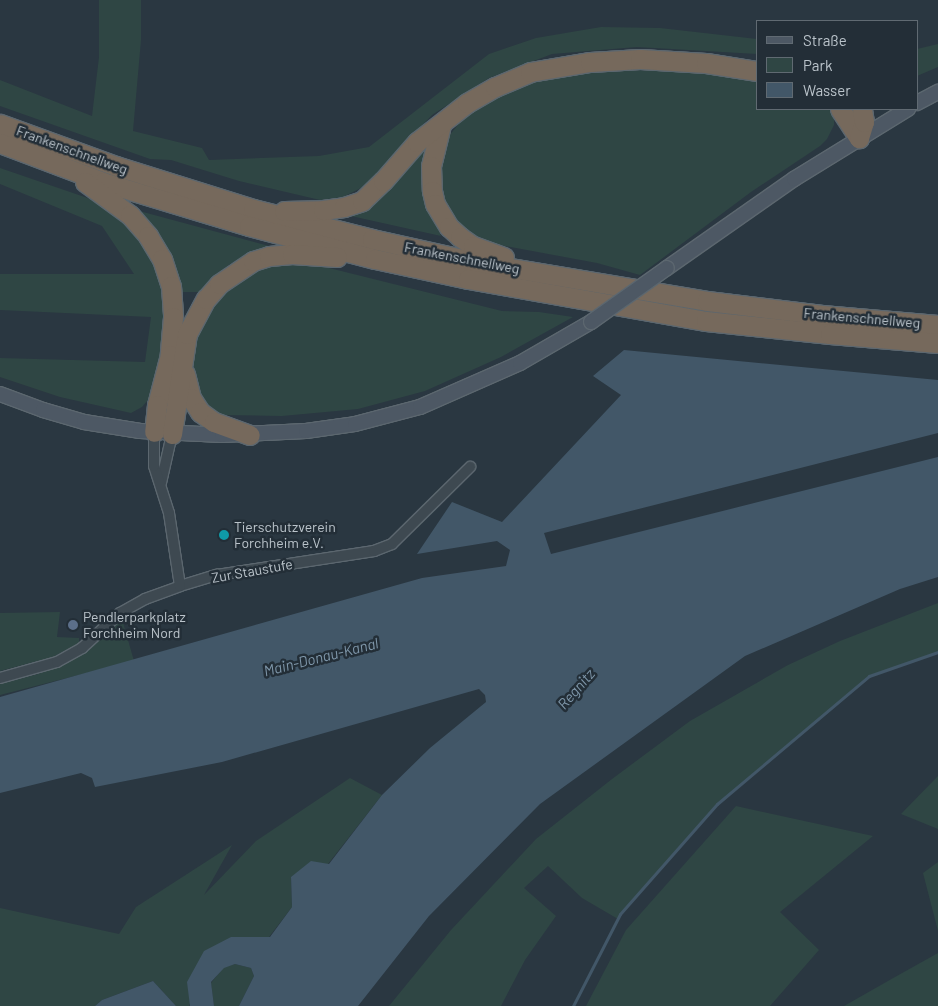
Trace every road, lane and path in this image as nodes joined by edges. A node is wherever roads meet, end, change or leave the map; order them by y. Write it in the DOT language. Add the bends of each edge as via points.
graph roads {
  1 [pos="756,71"];
  2 [pos="938,92"];
  3 [pos="918,102"];
  4 [pos="841,110"];
  5 [pos="862,110"];
  6 [pos="906,110"];
  7 [pos="0,124"];
  8 [pos="440,125"];
  9 [pos="859,138"];
  10 [pos="0,143"];
  11 [pos="59,165"];
  12 [pos="253,209"];
  13 [pos="375,259"];
  14 [pos="521,270"];
  15 [pos="938,325"];
  16 [pos="938,343"];
  17 [pos="182,364"];
  18 [pos="0,394"];
  19 [pos="163,433"];
  20 [pos="250,435"];
  21 [pos="470,467"];
  22 [pos="161,483"];
  23 [pos="180,586"];
  24 [pos="0,678"];
  1 -- 8 [label="highway" via="706,63 640,59 550,67 514,78 479,95"];
  2 -- 3 [label="main road"];
  4 -- 9 [label="highway"];
  5 -- 9 [label="highway" via="864,122"];
  6 -- 9 [label="main road"];
  7 -- 12 [label="highway, Frankenschnellweg" via="116,166"];
  8 -- 12 [label="highway" via="418,142 362,201 323,210"];
  8 -- 14 [label="highway" via="431,177 435,204 442,217 466,241 504,257"];
  9 -- 20 [label="main road, bridge" via="794,179 591,322 520,363 420,407 356,424"];
  10 -- 11 [label="highway, Frankenschnellweg"];
  11 -- 13 [label="highway, Frankenschnellweg" via="103,182 250,226"];
  11 -- 19 [label="highway" via="130,215 148,236 171,286 170,356 157,406"];
  12 -- 14 [label="highway, Frankenschnellweg" via="372,239"];
  13 -- 16 [label="highway, Frankenschnellweg" via="706,321"];
  13 -- 17 [label="highway" via="292,254 253,261 219,284 206,298 187,334"];
  14 -- 15 [label="highway, Frankenschnellweg" via="707,301"];
  17 -- 19 [label="highway"];
  17 -- 20 [label="highway" via="191,398 200,412 214,422"];
  18 -- 19 [label="main road" via="84,422"];
  19 -- 20 [label="main road"];
  19 -- 22 [label="street"];
  19 -- 22 [label="street" via="154,466"];
  21 -- 23 [label="street, Zur Staustufe" via="392,544 374,551 226,574"];
  22 -- 23 [label="street"];
  23 -- 24 [label="street, Zur Staustufe" via="145,599 120,613 82,648 57,662"];
}
